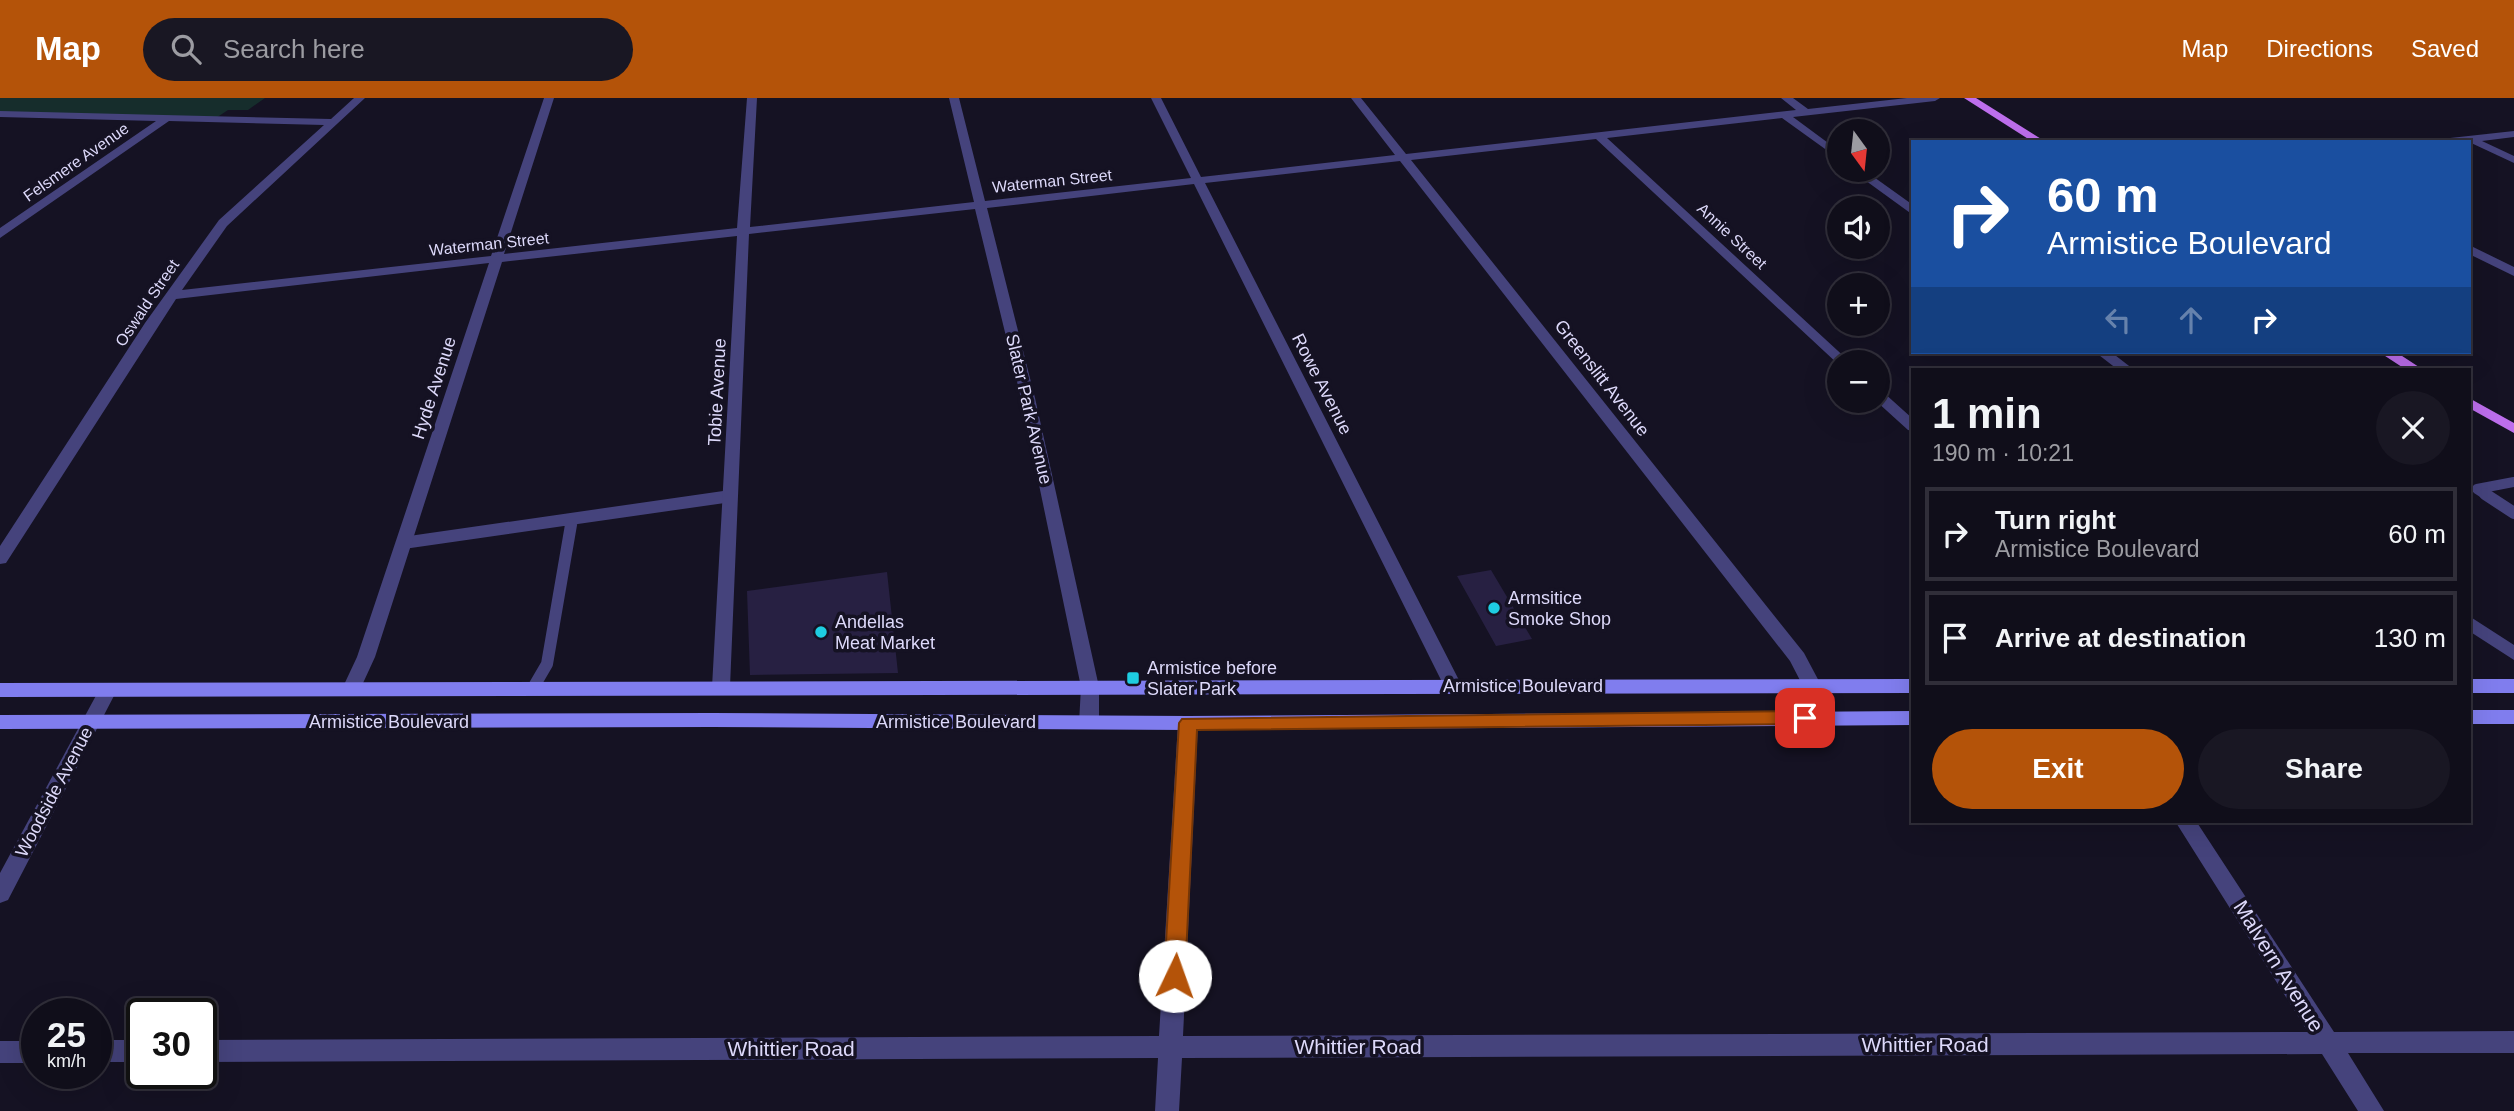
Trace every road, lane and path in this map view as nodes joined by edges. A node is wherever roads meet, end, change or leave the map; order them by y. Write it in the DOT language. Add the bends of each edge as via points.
graph roads {
  1 [pos="360,98"];
  2 [pos="549,98"];
  3 [pos="752,98"];
  4 [pos="954,98"];
  5 [pos="1156,98"];
  6 [pos="1356,98"];
  7 [pos="1786,98"];
  8 [pos="1935,98"];
  9 [pos="1969,98"];
  10 [pos="1807,113"];
  11 [pos="0,114"];
  12 [pos="13,115"];
  13 [pos="1784,115"];
  14 [pos="170,116"];
  15 [pos="0,122"];
  16 [pos="333,122"];
  17 [pos="2514,134"];
  18 [pos="1598,135"];
  19 [pos="2469,139"];
  20 [pos="2038,140"];
  21 [pos="2460,140"];
  22 [pos="1827,147"];
  23 [pos="1403,158"];
  24 [pos="2514,160"];
  25 [pos="1197,181"];
  26 [pos="1873,182"];
  27 [pos="980,204"];
  28 [pos="1911,210"];
  29 [pos="744,231"];
  30 [pos="0,234"];
  31 [pos="2471,249"];
  32 [pos="496,259"];
  33 [pos="2514,272"];
  34 [pos="173,295"];
  35 [pos="1830,350"];
  36 [pos="2105,354"];
  37 [pos="2389,354"];
  38 [pos="2125,368"];
  39 [pos="2413,368"];
  40 [pos="2471,403"];
  41 [pos="1890,406"];
  42 [pos="1911,425"];
  43 [pos="2514,429"];
  44 [pos="2514,482"];
  45 [pos="731,496"];
  46 [pos="2513,512"];
  47 [pos="572,519"];
  48 [pos="403,543"];
  49 [pos="0,559"];
  50 [pos="2471,623"];
  51 [pos="2514,654"];
  52 [pos="1812,685"];
  53 [pos="1453,686"];
  54 [pos="1911,686"];
  55 [pos="2471,686"];
  56 [pos="2514,686"];
  57 [pos="1090,687"];
  58 [pos="533,688"];
  59 [pos="721,688"];
  60 [pos="351,689"];
  61 [pos="0,690"];
  62 [pos="108,690"];
  63 [pos="2471,717"];
  64 [pos="2514,717"];
  65 [pos="1911,718"];
  66 [pos="0,722"];
  67 [pos="91,722"];
  68 [pos="1089,723"];
  69 [pos="1188,723"];
  70 [pos="2186,823"];
  71 [pos="0,894"];
  72 [pos="2327,1042"];
  73 [pos="2514,1042"];
  74 [pos="1171,1047"];
  75 [pos="217,1051"];
  76 [pos="0,1052"];
  77 [pos="21,1052"];
  78 [pos="1167,1111"];
  79 [pos="2372,1111"];
  1 -- 16 [label="street, Oswald Street"];
  2 -- 32 [label="street, Hyde Avenue"];
  3 -- 29 [label="street, Tobie Avenue"];
  4 -- 27 [label="street, Slater Park Avenue"];
  5 -- 25 [label="street, Rowe Avenue"];
  6 -- 23 [label="street, Greenslitt Avenue"];
  7 -- 10 [label="street"];
  8 -- 10 [label="street, Waterman Street"];
  9 -- 20 [label="main road"];
  10 -- 13 [label="street, Waterman Street"];
  11 -- 12 [label="street"];
  12 -- 14 [label="street"];
  12 -- 15 [label="street"];
  13 -- 18 [label="street, Waterman Street"];
  13 -- 22 [label="street"];
  14 -- 16 [label="street"];
  14 -- 30 [label="street, Felsmere Avenue"];
  16 -- 34 [label="street, Oswald Street" via="223,223"];
  17 -- 19 [label="street"];
  18 -- 23 [label="street, Waterman Street"];
  18 -- 35 [label="street, Annie Street"];
  19 -- 21 [label="street"];
  19 -- 24 [label="street"];
  23 -- 25 [label="street, Waterman Street"];
  23 -- 52 [label="street, Greenslitt Avenue" via="1798,658"];
  25 -- 27 [label="street, Waterman Street"];
  25 -- 53 [label="street, Rowe Avenue"];
  26 -- 28 [label="street"];
  27 -- 29 [label="street, Waterman Street"];
  27 -- 57 [label="street, Slater Park Avenue" via="1028,398"];
  29 -- 32 [label="street, Waterman Street"];
  29 -- 45 [label="street, Tobie Avenue"];
  31 -- 33 [label="street"];
  32 -- 34 [label="street, Waterman Street"];
  32 -- 48 [label="street, Hyde Avenue"];
  34 -- 49 [label="street, Oswald Street"];
  36 -- 38 [label="street"];
  37 -- 39 [label="main road"];
  40 -- 43 [label="main road"];
  41 -- 42 [label="street"];
  44 -- 46 [label="lane" via="2477,489"];
  45 -- 47 [label="lane"];
  45 -- 59 [label="street, Tobie Avenue"];
  47 -- 48 [label="lane"];
  47 -- 58 [label="lane" via="547,664"];
  48 -- 60 [label="street, Hyde Avenue"];
  50 -- 51 [label="street"];
  52 -- 53 [label="main road, Armistice Boulevard"];
  52 -- 54 [label="main road, Armistice Boulevard"];
  53 -- 57 [label="main road, Armistice Boulevard"];
  55 -- 56 [label="main road"];
  57 -- 59 [label="main road, Armistice Boulevard"];
  57 -- 68 [label="street, Slater Park Avenue"];
  58 -- 59 [label="main road, Armistice Boulevard"];
  58 -- 60 [label="main road, Armistice Boulevard"];
  60 -- 62 [label="main road, Armistice Boulevard"];
  61 -- 62 [label="main road, Armistice Boulevard"];
  62 -- 67 [label="street, Woodside Avenue"];
  63 -- 64 [label="main road"];
  65 -- 69 [label="main road, Armistice Boulevard"];
  66 -- 67 [label="main road, Armistice Boulevard"];
  67 -- 68 [label="main road, Armistice Boulevard"];
  67 -- 71 [label="street, Woodside Avenue"];
  68 -- 69 [label="main road, Armistice Boulevard"];
  69 -- 74 [label="street"];
  70 -- 72 [label="street, Malvern Avenue"];
  72 -- 73 [label="street, Whittier Road"];
  72 -- 74 [label="street, Whittier Road"];
  72 -- 79 [label="street, Malvern Avenue"];
  74 -- 75 [label="street, Whittier Road"];
  74 -- 78 [label="street"];
  76 -- 77 [label="street"];
}
